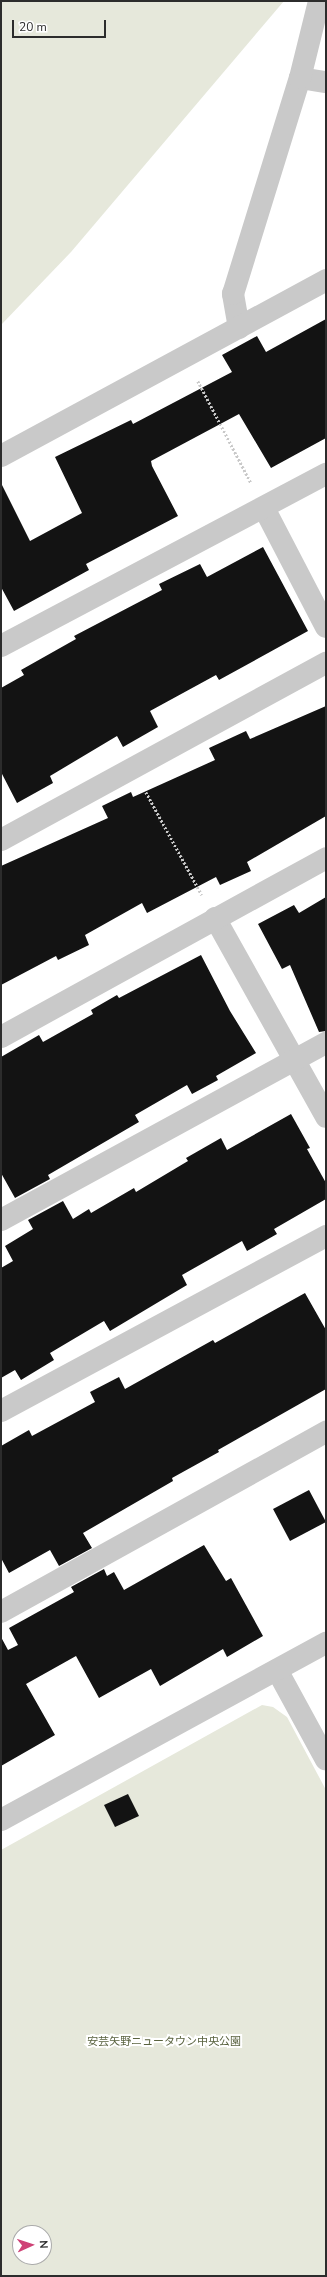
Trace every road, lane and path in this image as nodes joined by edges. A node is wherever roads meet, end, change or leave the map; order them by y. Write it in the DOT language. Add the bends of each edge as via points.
graph roads {
  1 [pos="319,1"];
  2 [pos="300,78"];
  3 [pos="326,82"];
  4 [pos="326,280"];
  5 [pos="239,328"];
  6 [pos="198,381"];
  7 [pos="1,456"];
  8 [pos="326,474"];
  9 [pos="264,508"];
  10 [pos="326,627"];
  11 [pos="1,646"];
  12 [pos="326,663"];
  13 [pos="154,806"];
  14 [pos="1,840"];
  15 [pos="326,858"];
  16 [pos="201,893"];
  17 [pos="215,918"];
  18 [pos="1,1037"];
  19 [pos="326,1043"];
  20 [pos="295,1060"];
  21 [pos="326,1118"];
  22 [pos="1,1220"];
  23 [pos="326,1236"];
  24 [pos="1,1411"];
  25 [pos="326,1432"];
  26 [pos="1,1612"];
  27 [pos="326,1643"];
  28 [pos="277,1670"];
  29 [pos="326,1760"];
  30 [pos="1,1820"];
  1 -- 2 [label="street"];
  2 -- 3 [label="street"];
  2 -- 5 [label="street" via="233,294"];
  4 -- 5 [label="street"];
  5 -- 7 [label="street"];
  6 -- 9 [label="path"];
  8 -- 9 [label="street"];
  9 -- 10 [label="street"];
  9 -- 11 [label="street"];
  12 -- 14 [label="street"];
  13 -- 16 [label="path"];
  15 -- 17 [label="street"];
  17 -- 18 [label="street"];
  17 -- 20 [label="street"];
  19 -- 20 [label="street"];
  20 -- 21 [label="street"];
  20 -- 22 [label="street"];
  23 -- 24 [label="street"];
  25 -- 26 [label="street"];
  27 -- 28 [label="street"];
  28 -- 29 [label="street"];
  28 -- 30 [label="street"];
}
